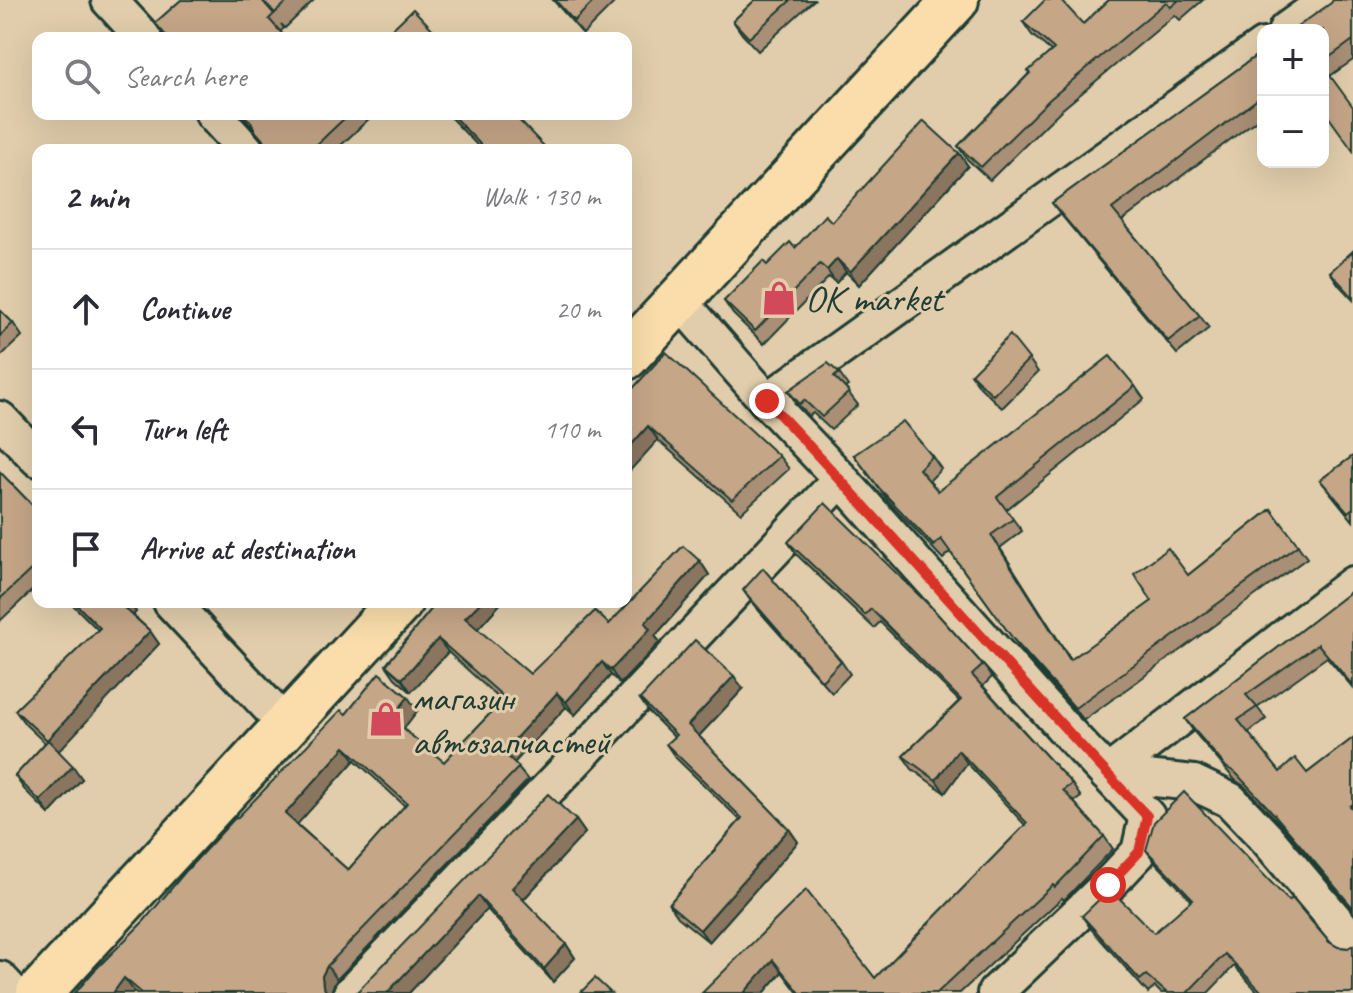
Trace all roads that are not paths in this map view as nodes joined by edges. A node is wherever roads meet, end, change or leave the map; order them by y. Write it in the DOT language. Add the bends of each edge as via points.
graph roads {
  1 [pos="109,0"];
  2 [pos="956,0"];
  3 [pos="1328,0"];
  4 [pos="1294,24"];
  5 [pos="138,32"];
  6 [pos="1257,50"];
  7 [pos="218,120"];
  8 [pos="240,144"];
  9 [pos="679,300"];
  10 [pos="632,351"];
  11 [pos="767,401"];
  12 [pos="0,419"];
  13 [pos="32,453"];
  14 [pos="841,479"];
  15 [pos="1353,584"];
  16 [pos="177,608"];
  17 [pos="394,608"];
  18 [pos="286,725"];
  19 [pos="1107,774"];
  20 [pos="1353,941"];
  21 [pos="0,979"];
  22 [pos="13,993"];
  23 [pos="39,993"];
  24 [pos="351,993"];
  25 [pos="995,993"];
  1 -- 5 [label="street"];
  2 -- 9 [label="main road"];
  3 -- 4 [label="street"];
  6 -- 11 [label="street"];
  7 -- 8 [label="street"];
  9 -- 10 [label="main road"];
  9 -- 11 [label="street"];
  11 -- 14 [label="street"];
  12 -- 13 [label="street"];
  14 -- 19 [label="street"];
  14 -- 24 [label="street"];
  15 -- 19 [label="street"];
  16 -- 18 [label="street"];
  17 -- 18 [label="main road"];
  18 -- 23 [label="main road"];
  19 -- 20 [label="street" via="1194,783 1230,800"];
  19 -- 25 [label="street" via="1147,816 1139,852"];
  21 -- 22 [label="street"];
}
